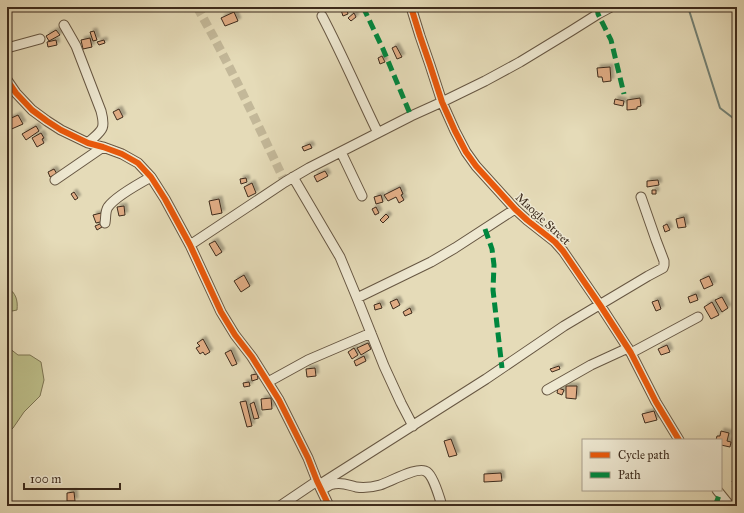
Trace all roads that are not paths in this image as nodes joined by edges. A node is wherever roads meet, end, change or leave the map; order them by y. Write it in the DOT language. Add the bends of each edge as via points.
graph roads {
  1 [pos="411,7"];
  2 [pos="612,7"];
  3 [pos="322,16"];
  4 [pos="64,25"];
  5 [pos="40,39"];
  6 [pos="7,48"];
  7 [pos="7,80"];
  8 [pos="442,102"];
  9 [pos="378,132"];
  10 [pos="88,143"];
  11 [pos="103,147"];
  12 [pos="341,152"];
  13 [pos="151,176"];
  14 [pos="293,177"];
  15 [pos="55,180"];
  16 [pos="362,196"];
  17 [pos="641,197"];
  18 [pos="515,209"];
  19 [pos="105,223"];
  20 [pos="190,245"];
  21 [pos="358,298"];
  22 [pos="600,305"];
  23 [pos="698,318"];
  24 [pos="371,333"];
  25 [pos="629,350"];
  26 [pos="268,382"];
  27 [pos="547,390"];
  28 [pos="413,426"];
  29 [pos="678,439"];
  30 [pos="320,486"];
  31 [pos="718,491"];
  32 [pos="280,506"];
  33 [pos="329,506"];
  34 [pos="442,506"];
  35 [pos="730,506"];
  1 -- 8 [label="street, Maogle Street"];
  2 -- 8 [label="street" via="520,62"];
  3 -- 9 [label="street"];
  4 -- 10 [label="street" via="76,46 104,121 103,128"];
  5 -- 6 [label="street"];
  7 -- 10 [label="street" via="32,110 61,130"];
  8 -- 9 [label="street"];
  8 -- 18 [label="street, Maogle Street" via="466,152"];
  9 -- 12 [label="street"];
  10 -- 11 [label="street"];
  11 -- 13 [label="street" via="138,163"];
  11 -- 15 [label="street"];
  12 -- 14 [label="street"];
  12 -- 16 [label="street"];
  13 -- 19 [label="street" via="108,206"];
  13 -- 20 [label="street"];
  14 -- 20 [label="street"];
  14 -- 21 [label="street" via="340,257"];
  17 -- 22 [label="street" via="664,261 663,268"];
  18 -- 21 [label="street" via="431,262"];
  18 -- 22 [label="street, Maogle Street" via="563,251"];
  20 -- 26 [label="street" via="221,312"];
  21 -- 24 [label="street"];
  22 -- 25 [label="street, Maogle Street"];
  22 -- 28 [label="street"];
  23 -- 25 [label="street"];
  24 -- 26 [label="street" via="308,360"];
  24 -- 28 [label="street"];
  25 -- 27 [label="street" via="591,365"];
  25 -- 29 [label="street, Maogle Street"];
  26 -- 30 [label="street"];
  28 -- 30 [label="street"];
  30 -- 32 [label="street"];
  30 -- 33 [label="street"];
  30 -- 34 [label="street" via="340,483 356,487 377,486 424,470 431,478"];
  31 -- 35 [label="street"];
}
